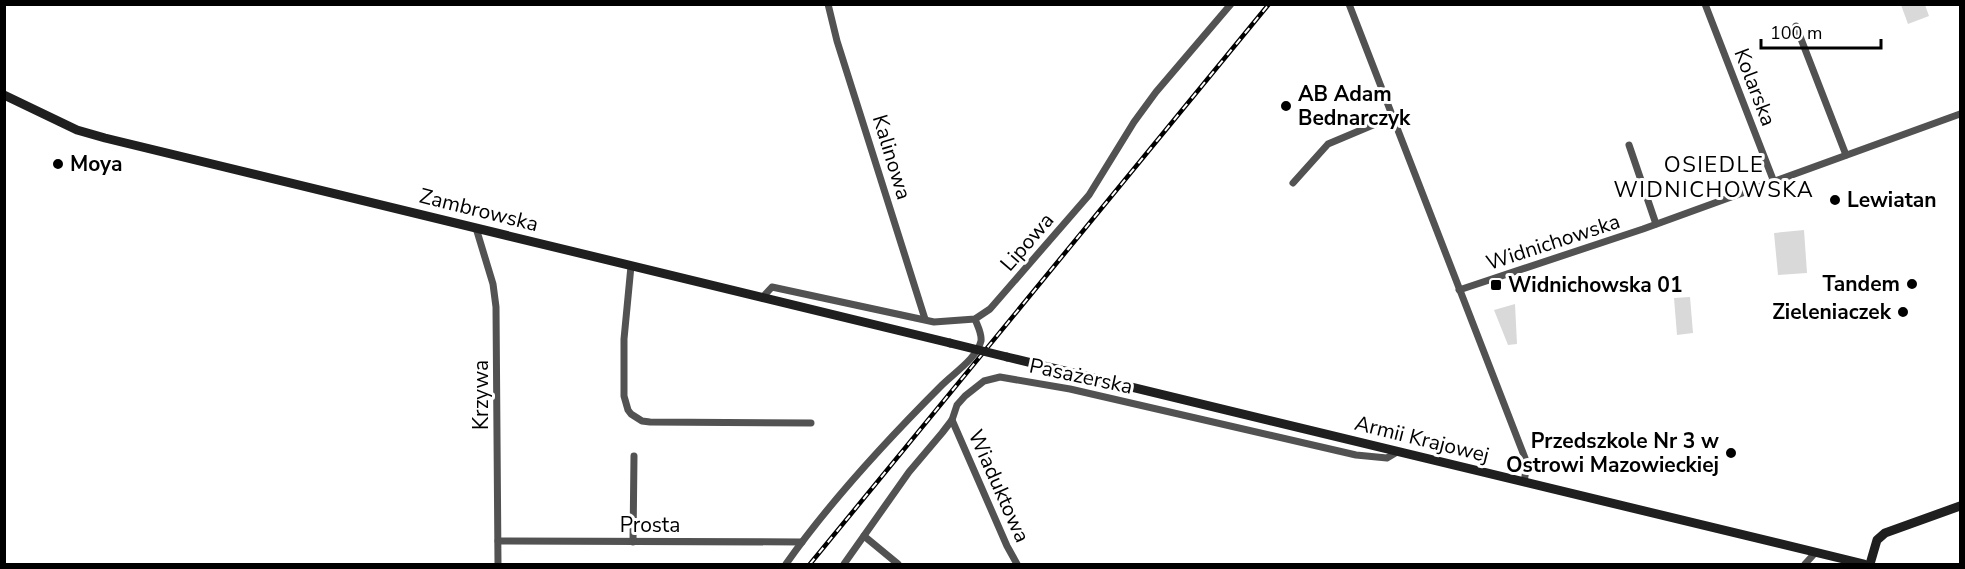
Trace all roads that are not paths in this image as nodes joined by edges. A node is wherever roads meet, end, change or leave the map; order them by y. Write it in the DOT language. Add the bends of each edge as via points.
graph roads {
  1 [pos="828,4"];
  2 [pos="1231,4"];
  3 [pos="1348,4"];
  4 [pos="1705,4"];
  5 [pos="1796,26"];
  6 [pos="4,95"];
  7 [pos="1960,114"];
  8 [pos="1392,117"];
  9 [pos="1629,145"];
  10 [pos="1846,154"];
  11 [pos="1774,182"];
  12 [pos="1293,183"];
  13 [pos="1656,224"];
  14 [pos="476,228"];
  15 [pos="631,266"];
  16 [pos="1460,290"];
  17 [pos="762,297"];
  18 [pos="975,319"];
  19 [pos="925,320"];
  20 [pos="950,343"];
  21 [pos="952,420"];
  22 [pos="811,423"];
  23 [pos="1397,452"];
  24 [pos="634,456"];
  25 [pos="1524,482"];
  26 [pos="1960,506"];
  27 [pos="864,536"];
  28 [pos="498,541"];
  29 [pos="633,542"];
  30 [pos="802,542"];
  31 [pos="1815,553"];
  32 [pos="498,564"];
  33 [pos="786,564"];
  34 [pos="844,564"];
  35 [pos="898,564"];
  36 [pos="1017,564"];
  37 [pos="1805,564"];
  38 [pos="1864,564"];
  39 [pos="1870,564"];
  1 -- 19 [label="street, Kalinowa"];
  2 -- 18 [label="street, Lipowa" via="1156,92 1089,195 990,309"];
  3 -- 8 [label="street"];
  4 -- 11 [label="street, Kolarska"];
  5 -- 10 [label="street"];
  6 -- 14 [label="main road, Zambrowska" via="77,130"];
  7 -- 10 [label="street, Widnichowska"];
  8 -- 12 [label="street" via="1328,144"];
  8 -- 16 [label="street"];
  9 -- 13 [label="street"];
  10 -- 11 [label="street, Widnichowska"];
  11 -- 13 [label="street, Widnichowska"];
  13 -- 16 [label="street, Widnichowska"];
  14 -- 15 [label="main road, Zambrowska"];
  14 -- 28 [label="street, Krzywa" via="494,284 496,307"];
  15 -- 17 [label="main road, Zambrowska"];
  15 -- 22 [label="street" via="624,339 624,396 627,410 635,418 650,422"];
  16 -- 25 [label="street" via="1525,458"];
  17 -- 19 [label="street" via="772,287"];
  17 -- 20 [label="main road, Zambrowska"];
  18 -- 19 [label="street"];
  18 -- 30 [label="street" via="981,340 974,354 861,471"];
  20 -- 23 [label="main road, Armii Krajowej, bridge"];
  21 -- 23 [label="street, Pasażerska" via="957,405 975,387 1000,377 1070,389 1356,455 1387,458"];
  21 -- 27 [label="street, Pasażerska"];
  21 -- 36 [label="street, Wiaduktowa"];
  23 -- 25 [label="main road, Armii Krajowej"];
  24 -- 29 [label="street"];
  25 -- 31 [label="main road, Armii Krajowej"];
  26 -- 39 [label="main road" via="1885,533 1877,540"];
  27 -- 34 [label="street, Pasażerska"];
  27 -- 35 [label="street"];
  28 -- 29 [label="street, Prosta"];
  28 -- 32 [label="street, Krzywa"];
  29 -- 30 [label="street, Prosta"];
  30 -- 33 [label="street"];
  31 -- 37 [label="street"];
  31 -- 38 [label="main road, Armii Krajowej"];
}
